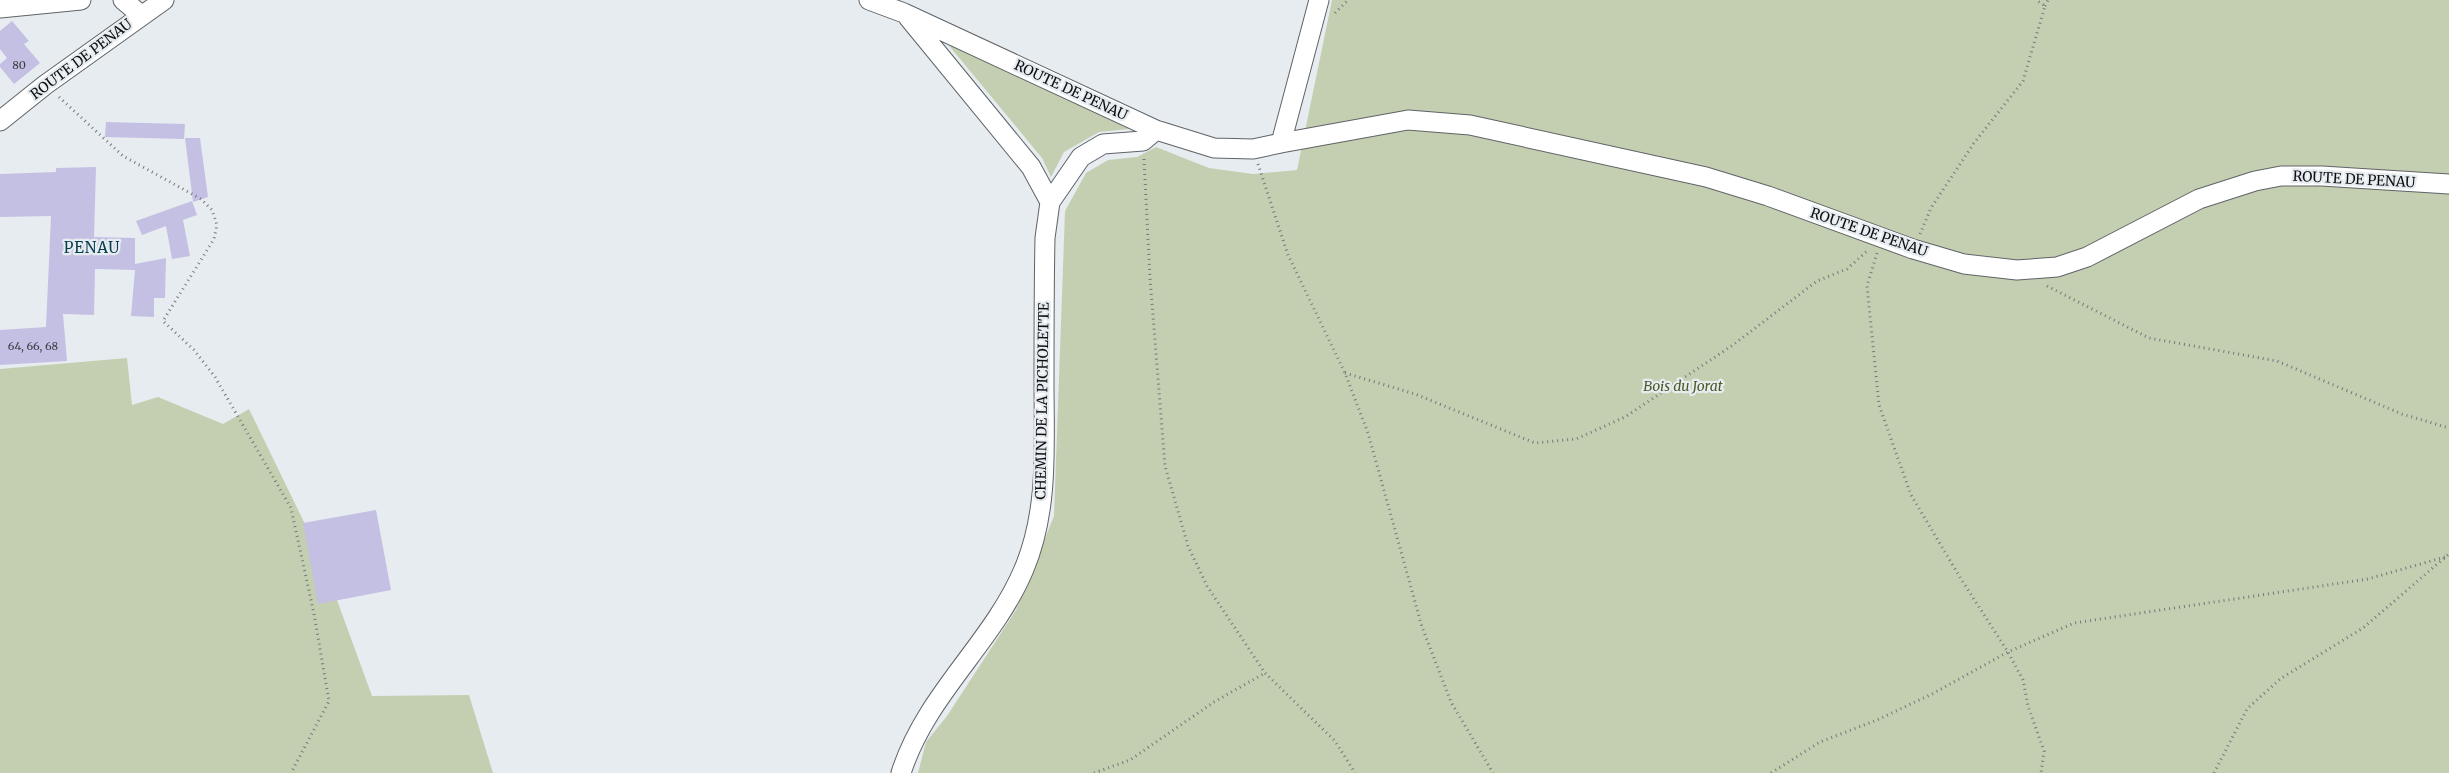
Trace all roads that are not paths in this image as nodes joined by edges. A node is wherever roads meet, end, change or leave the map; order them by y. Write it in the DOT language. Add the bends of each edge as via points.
graph roads {
  1 [pos="81,0"];
  2 [pos="123,0"];
  3 [pos="164,0"];
  4 [pos="869,0"];
  5 [pos="887,0"];
  6 [pos="1319,0"];
  7 [pos="0,8"];
  8 [pos="904,13"];
  9 [pos="141,15"];
  10 [pos="0,121"];
  11 [pos="1150,135"];
  12 [pos="1281,142"];
  13 [pos="2449,184"];
  14 [pos="1050,202"];
  15 [pos="901,773"];
  1 -- 7 [label="street"];
  2 -- 9 [label="street"];
  3 -- 9 [label="street, ROUTE DE PENAU"];
  4 -- 8 [label="street, ROUTE DE PENAU"];
  5 -- 8 [label="street"];
  6 -- 12 [label="street"];
  8 -- 11 [label="street, ROUTE DE PENAU"];
  8 -- 14 [label="street" via="1026,160"];
  9 -- 10 [label="street, ROUTE DE PENAU"];
  11 -- 12 [label="street, ROUTE DE PENAU" via="1214,148 1253,149"];
  11 -- 14 [label="street" via="1103,144 1087,152"];
  12 -- 13 [label="street, ROUTE DE PENAU" via="1408,120 1470,125 1706,177 1913,249 1964,264 2017,270 2057,267 2087,257 2199,200 2255,181 2281,176 2322,176"];
  14 -- 15 [label="street, CHEMIN DE LA PICHOLETTE" via="1045,248 1044,473 1035,539 1010,598 932,707 915,737"];
}
